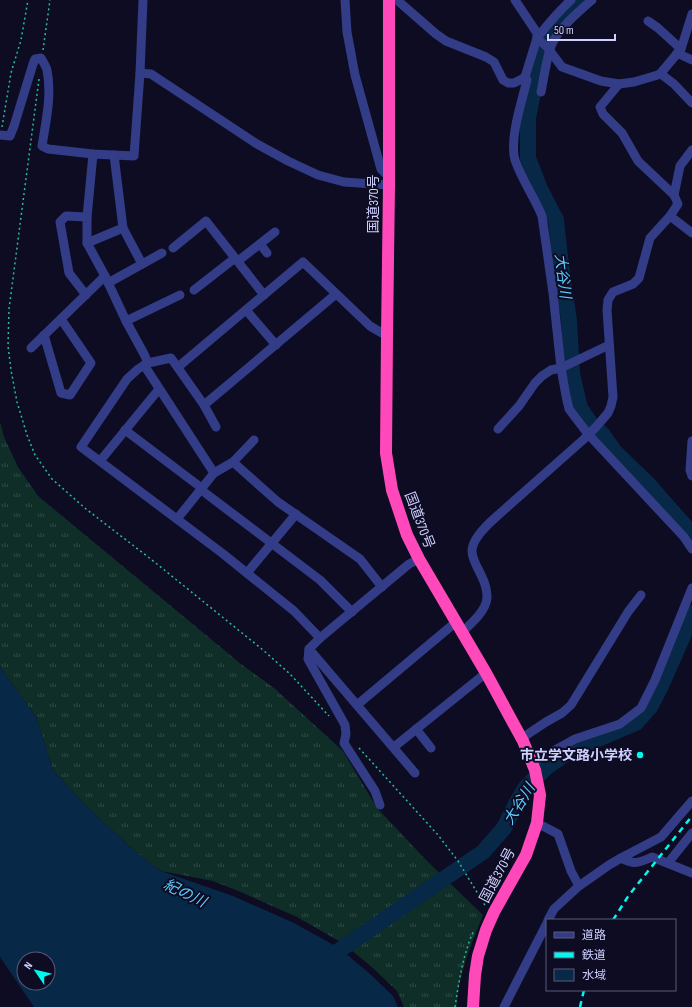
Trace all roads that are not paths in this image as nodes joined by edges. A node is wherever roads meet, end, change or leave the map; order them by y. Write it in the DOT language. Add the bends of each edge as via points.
graph roads {
  1 [pos="143,0"];
  2 [pos="345,0"];
  3 [pos="389,0"];
  4 [pos="397,0"];
  5 [pos="515,0"];
  6 [pos="571,0"];
  7 [pos="592,0"];
  8 [pos="692,14"];
  9 [pos="648,21"];
  10 [pos="544,44"];
  11 [pos="679,51"];
  12 [pos="692,60"];
  13 [pos="140,73"];
  14 [pos="660,74"];
  15 [pos="525,77"];
  16 [pos="619,84"];
  17 [pos="542,92"];
  18 [pos="692,103"];
  19 [pos="0,135"];
  20 [pos="692,150"];
  21 [pos="93,154"];
  22 [pos="114,155"];
  23 [pos="389,181"];
  24 [pos="674,194"];
  25 [pos="670,216"];
  26 [pos="87,218"];
  27 [pos="123,228"];
  28 [pos="275,232"];
  29 [pos="692,233"];
  30 [pos="87,243"];
  31 [pos="260,244"];
  32 [pos="173,248"];
  33 [pos="268,253"];
  34 [pos="162,254"];
  35 [pos="237,260"];
  36 [pos="142,264"];
  37 [pos="106,280"];
  38 [pos="194,290"];
  39 [pos="336,294"];
  40 [pos="86,295"];
  41 [pos="180,295"];
  42 [pos="264,295"];
  43 [pos="246,310"];
  44 [pos="61,319"];
  45 [pos="126,321"];
  46 [pos="44,335"];
  47 [pos="387,336"];
  48 [pos="276,345"];
  49 [pos="609,346"];
  50 [pos="31,348"];
  51 [pos="146,364"];
  52 [pos="178,367"];
  53 [pos="561,368"];
  54 [pos="159,389"];
  55 [pos="204,404"];
  56 [pos="216,427"];
  57 [pos="498,429"];
  58 [pos="125,430"];
  59 [pos="588,434"];
  60 [pos="254,440"];
  61 [pos="692,441"];
  62 [pos="100,461"];
  63 [pos="233,462"];
  64 [pos="214,473"];
  65 [pos="692,476"];
  66 [pos="201,489"];
  67 [pos="296,514"];
  68 [pos="177,519"];
  69 [pos="271,544"];
  70 [pos="692,549"];
  71 [pos="419,559"];
  72 [pos="247,573"];
  73 [pos="382,586"];
  74 [pos="692,588"];
  75 [pos="640,595"];
  76 [pos="352,612"];
  77 [pos="459,627"];
  78 [pos="320,638"];
  79 [pos="309,649"];
  80 [pos="486,673"];
  81 [pos="357,705"];
  82 [pos="416,729"];
  83 [pos="522,738"];
  84 [pos="394,747"];
  85 [pos="431,748"];
  86 [pos="533,767"];
  87 [pos="416,773"];
  88 [pos="692,801"];
  89 [pos="380,805"];
  90 [pos="537,823"];
  91 [pos="692,833"];
  92 [pos="621,858"];
  93 [pos="668,863"];
  94 [pos="692,873"];
  95 [pos="579,886"];
  96 [pos="549,919"];
  97 [pos="546,925"];
  98 [pos="473,1007"];
  99 [pos="504,1007"];
  1 -- 13 [label="street"];
  2 -- 23 [label="street" via="347,32 355,75 381,169"];
  3 -- 23 [label="highway, 国道370号"];
  4 -- 15 [label="street" via="446,41 494,62 503,80 514,83"];
  5 -- 10 [label="street"];
  6 -- 10 [label="street" via="549,23"];
  7 -- 10 [label="street" via="568,21 551,46"];
  8 -- 11 [label="street"];
  9 -- 11 [label="street"];
  10 -- 15 [label="street"];
  10 -- 16 [label="street" via="562,67 601,81"];
  10 -- 17 [label="street" via="546,64"];
  11 -- 12 [label="street"];
  11 -- 14 [label="street"];
  13 -- 22 [label="street" via="134,156"];
  13 -- 23 [label="street" via="151,74 257,144 318,175 344,182"];
  14 -- 16 [label="street"];
  14 -- 18 [label="street"];
  15 -- 53 [label="street" via="527,80 514,139 515,158 542,216"];
  16 -- 24 [label="street" via="600,107 603,114 622,133 638,161"];
  19 -- 21 [label="street" via="10,136 33,64 35,59 41,58 46,69 48,94 42,146 48,149"];
  20 -- 24 [label="street" via="680,166"];
  21 -- 22 [label="street"];
  21 -- 26 [label="street"];
  22 -- 27 [label="street"];
  23 -- 47 [label="highway, 国道370号"];
  24 -- 25 [label="street" via="678,204"];
  25 -- 29 [label="street"];
  25 -- 49 [label="street" via="650,238 639,278 633,284 613,292 608,300"];
  26 -- 30 [label="street"];
  26 -- 40 [label="street" via="66,216 60,222 68,273"];
  27 -- 30 [label="street"];
  27 -- 36 [label="street"];
  28 -- 31 [label="street"];
  30 -- 37 [label="street"];
  31 -- 33 [label="street"];
  31 -- 35 [label="street"];
  32 -- 35 [label="street" via="206,221"];
  34 -- 36 [label="street"];
  35 -- 38 [label="street"];
  35 -- 42 [label="street"];
  36 -- 37 [label="street"];
  37 -- 40 [label="street"];
  37 -- 45 [label="street"];
  39 -- 42 [label="street" via="303,262"];
  39 -- 47 [label="street" via="370,326"];
  39 -- 48 [label="street"];
  40 -- 44 [label="street"];
  41 -- 45 [label="street"];
  42 -- 43 [label="street"];
  43 -- 48 [label="street"];
  43 -- 52 [label="street"];
  44 -- 46 [label="street"];
  44 -- 46 [label="street" via="91,363 70,395 61,393"];
  45 -- 51 [label="street" via="144,354"];
  46 -- 50 [label="street"];
  47 -- 71 [label="highway, 国道370号" via="386,453 392,490 407,535"];
  48 -- 55 [label="street"];
  49 -- 53 [label="street"];
  49 -- 59 [label="street" via="613,397 611,406 608,413"];
  51 -- 52 [label="street" via="172,358"];
  51 -- 54 [label="street"];
  51 -- 62 [label="street" via="128,379 81,447"];
  52 -- 55 [label="street"];
  53 -- 57 [label="street" via="551,370 538,379 519,406"];
  53 -- 59 [label="street" via="569,409"];
  54 -- 58 [label="street"];
  54 -- 64 [label="street"];
  55 -- 56 [label="street"];
  58 -- 62 [label="street"];
  58 -- 66 [label="street"];
  59 -- 70 [label="street" via="684,537"];
  59 -- 77 [label="street" via="486,526 474,543 472,551 483,578 487,598 476,619"];
  60 -- 63 [label="street"];
  61 -- 65 [label="street"];
  62 -- 68 [label="street"];
  63 -- 64 [label="street"];
  63 -- 67 [label="street" via="278,502"];
  64 -- 66 [label="street"];
  66 -- 68 [label="street"];
  66 -- 69 [label="street"];
  67 -- 69 [label="street"];
  67 -- 73 [label="street" via="360,559"];
  68 -- 72 [label="street"];
  69 -- 72 [label="street"];
  69 -- 76 [label="street" via="320,580"];
  71 -- 73 [label="street"];
  71 -- 77 [label="highway, 国道370号"];
  72 -- 78 [label="street" via="294,611"];
  73 -- 76 [label="street"];
  74 -- 86 [label="street" via="641,708 620,724 575,739"];
  75 -- 83 [label="street" via="571,704 562,713"];
  76 -- 78 [label="street"];
  77 -- 80 [label="highway, 国道370号"];
  77 -- 81 [label="street"];
  78 -- 79 [label="street"];
  79 -- 81 [label="street"];
  79 -- 89 [label="street" via="308,659 345,725 344,743 375,792"];
  80 -- 82 [label="street"];
  80 -- 83 [label="highway, 国道370号"];
  81 -- 84 [label="street"];
  82 -- 84 [label="street"];
  82 -- 85 [label="street"];
  83 -- 86 [label="highway, 国道370号"];
  84 -- 87 [label="street"];
  86 -- 90 [label="highway, 国道370号" via="540,795"];
  88 -- 92 [label="street" via="662,837"];
  90 -- 95 [label="street" via="558,834"];
  90 -- 98 [label="highway, 国道370号" via="526,855 486,930 478,956"];
  91 -- 93 [label="street"];
  92 -- 93 [label="street" via="634,863 652,857"];
  92 -- 95 [label="street"];
  93 -- 94 [label="street"];
  95 -- 96 [label="street" via="554,909"];
  97 -- 99 [label="street"];
}
